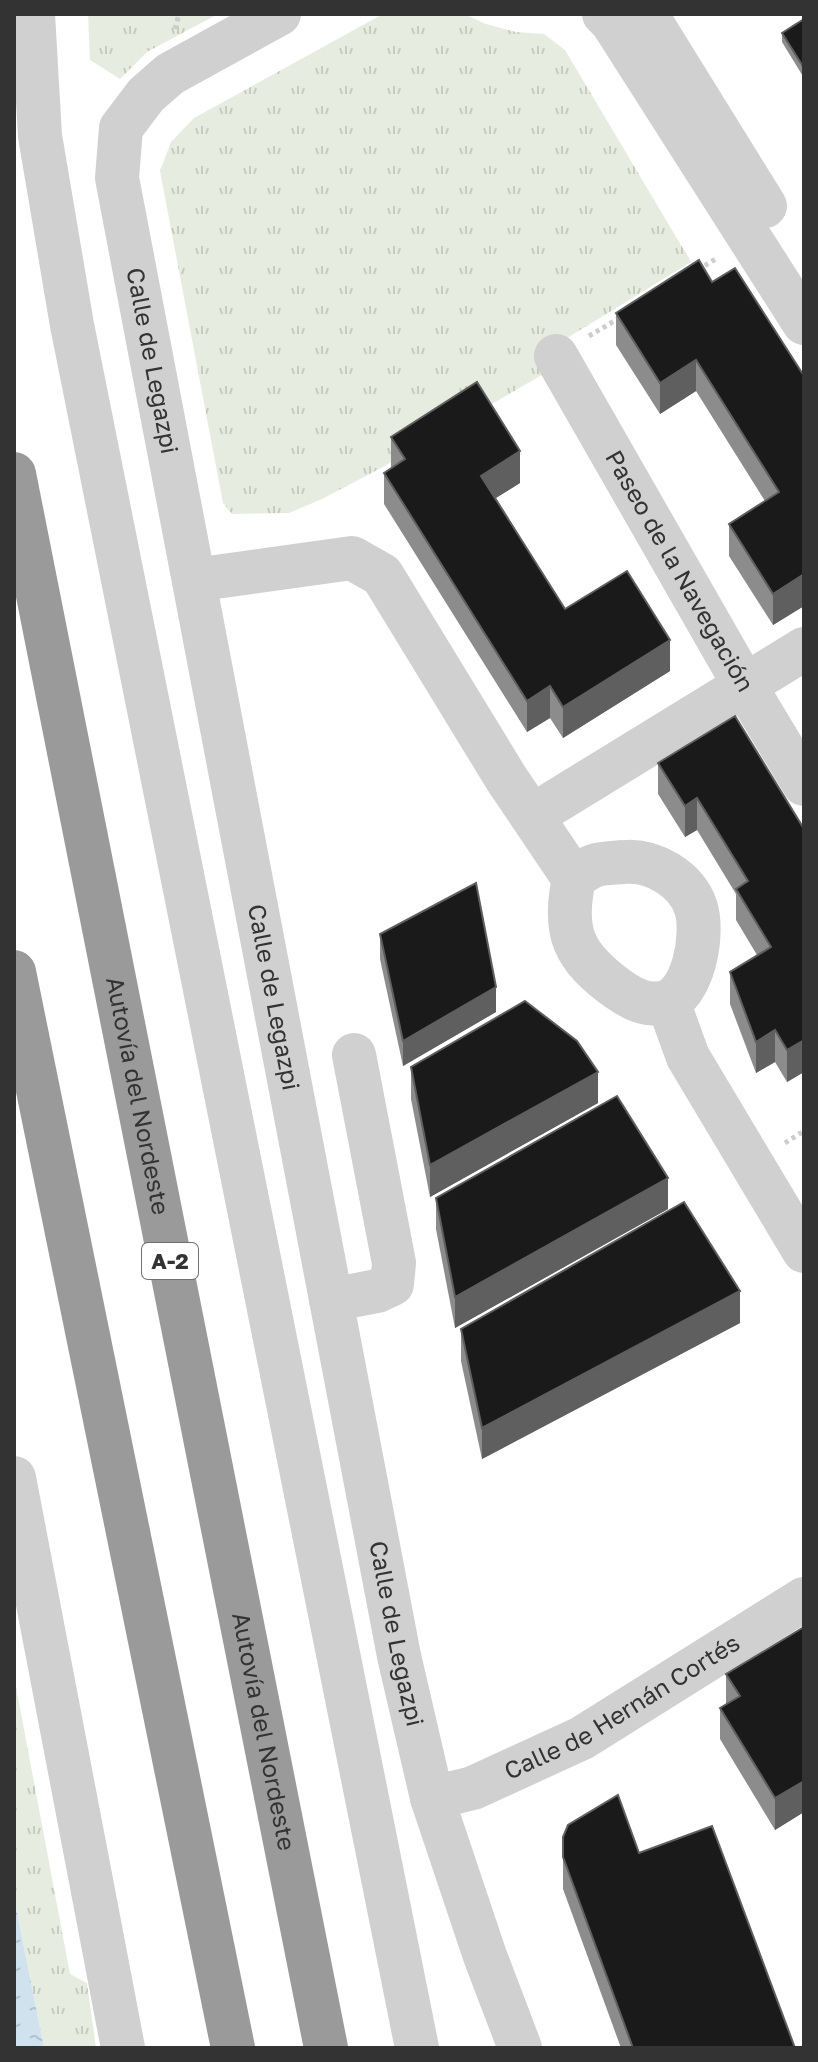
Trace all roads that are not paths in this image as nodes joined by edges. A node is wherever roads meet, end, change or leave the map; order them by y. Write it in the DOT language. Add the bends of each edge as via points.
graph roads {
  1 [pos="33,14"];
  2 [pos="279,14"];
  3 [pos="604,14"];
  4 [pos="646,14"];
  5 [pos="804,269"];
  6 [pos="804,323"];
  7 [pos="556,356"];
  8 [pos="14,474"];
  9 [pos="194,580"];
  10 [pos="804,649"];
  11 [pos="745,686"];
  12 [pos="804,784"];
  13 [pos="532,816"];
  14 [pos="574,879"];
  15 [pos="14,972"];
  16 [pos="668,1002"];
  17 [pos="354,1055"];
  18 [pos="804,1251"];
  19 [pos="331,1300"];
  20 [pos="14,1478"];
  21 [pos="804,1599"];
  22 [pos="432,1798"];
  23 [pos="123,2048"];
  24 [pos="233,2048"];
  25 [pos="326,2048"];
  26 [pos="417,2048"];
  27 [pos="520,2048"];
  1 -- 26 [label="street" via="40,136 72,325"];
  2 -- 9 [label="street, Calle de Legazpi" via="170,74 121,128 119,192"];
  3 -- 6 [label="street"];
  4 -- 5 [label="street"];
  7 -- 11 [label="street, Paseo de la Navegación"];
  8 -- 25 [label="highway, Autovía del Nordeste / A-2"];
  9 -- 13 [label="street" via="352,558 382,575"];
  9 -- 19 [label="street, Calle de Legazpi"];
  10 -- 11 [label="street"];
  11 -- 12 [label="street, Paseo de la Navegación"];
  11 -- 13 [label="street"];
  13 -- 14 [label="street"];
  14 -- 16 [label="street" via="569,905 582,958 632,999"];
  14 -- 16 [label="street" via="589,866 637,861 682,884 696,907 699,938 684,988"];
  15 -- 24 [label="highway"];
  16 -- 18 [label="street" via="688,1057"];
  17 -- 19 [label="street" via="394,1263 392,1284"];
  19 -- 22 [label="street, Calle de Legazpi" via="399,1656"];
  20 -- 23 [label="street"];
  21 -- 22 [label="street, Calle de Hernán Cortés" via="582,1738 473,1788"];
  22 -- 27 [label="street, Calle de Legazpi"];
}
